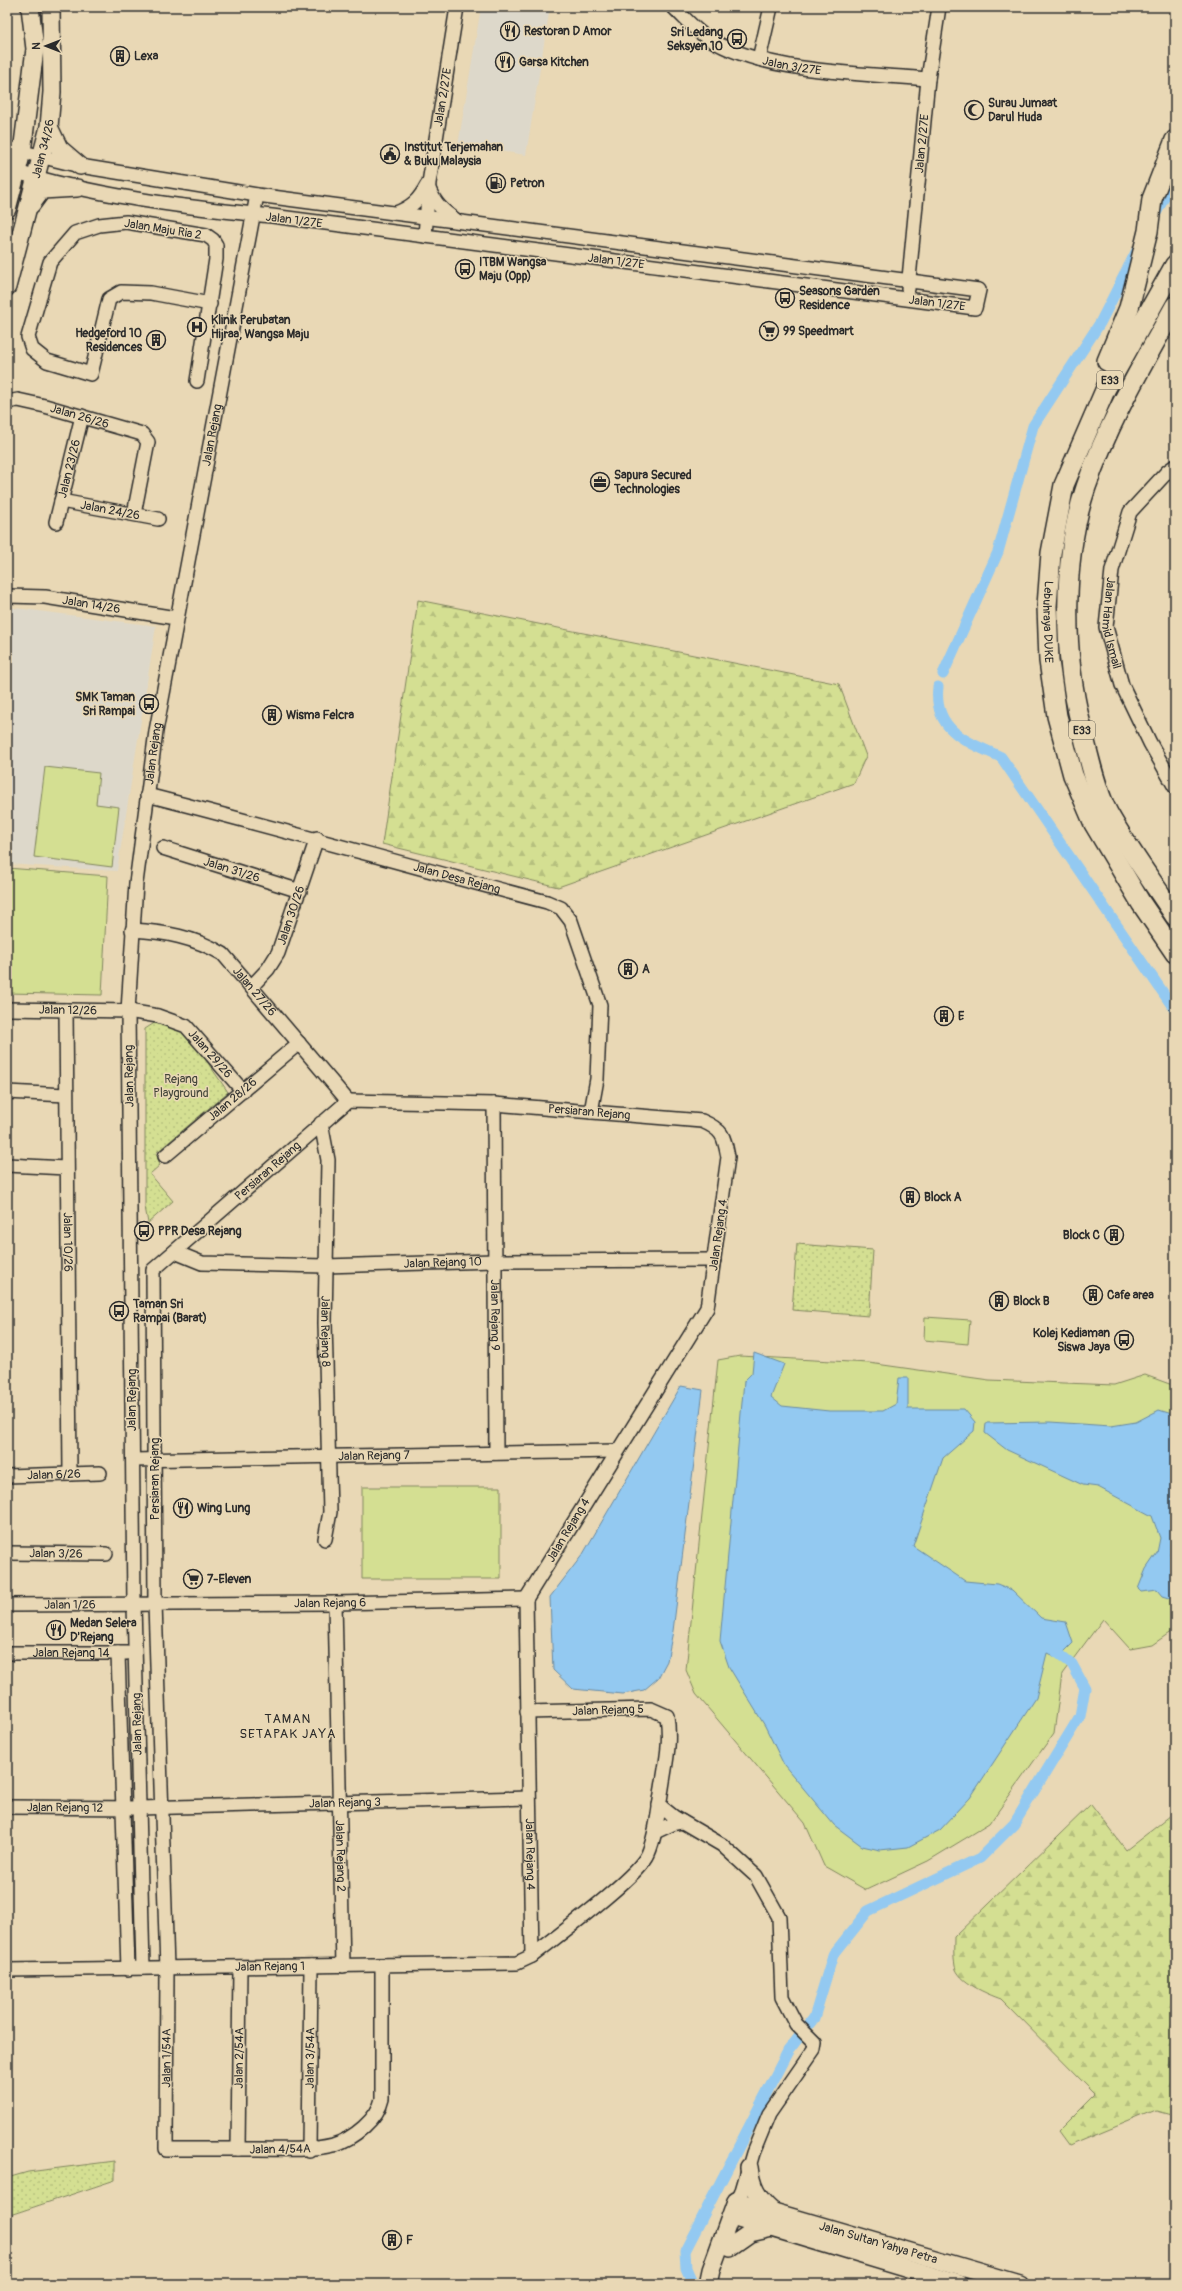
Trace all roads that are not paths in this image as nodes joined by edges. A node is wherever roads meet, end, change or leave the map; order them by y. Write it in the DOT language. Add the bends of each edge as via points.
graph roads {
  1 [pos="30,7"];
  2 [pos="51,7"];
  3 [pos="457,7"];
  4 [pos="674,7"];
  5 [pos="771,7"];
  6 [pos="939,7"];
  7 [pos="758,59"];
  8 [pos="928,79"];
  9 [pos="49,127"];
  10 [pos="1175,140"];
  11 [pos="14,150"];
  12 [pos="42,157"];
  13 [pos="80,166"];
  14 [pos="1175,168"];
  15 [pos="12,170"];
  16 [pos="36,177"];
  17 [pos="428,185"];
  18 [pos="77,188"];
  19 [pos="257,195"];
  20 [pos="163,205"];
  21 [pos="7,209"];
  22 [pos="396,213"];
  23 [pos="253,214"];
  24 [pos="26,216"];
  25 [pos="426,217"];
  26 [pos="458,221"];
  27 [pos="158,227"];
  28 [pos="1148,231"];
  29 [pos="425,236"];
  30 [pos="910,257"];
  31 [pos="1175,257"];
  32 [pos="1171,273"];
  33 [pos="890,278"];
  34 [pos="908,281"];
  35 [pos="924,283"];
  36 [pos="7,287"];
  37 [pos="907,299"];
  38 [pos="210,304"];
  39 [pos="1175,306"];
  40 [pos="197,381"];
  41 [pos="7,402"];
  42 [pos="82,416"];
  43 [pos="1175,466"];
  44 [pos="1064,485"];
  45 [pos="61,501"];
  46 [pos="134,514"];
  47 [pos="158,519"];
  48 [pos="56,522"];
  49 [pos="7,596"];
  50 [pos="176,618"];
  51 [pos="1175,786"];
  52 [pos="147,795"];
  53 [pos="317,838"];
  54 [pos="163,848"];
  55 [pos="300,890"];
  56 [pos="1175,916"];
  57 [pos="132,930"];
  58 [pos="1175,952"];
  59 [pos="252,986"];
  60 [pos="7,1009"];
  61 [pos="66,1010"];
  62 [pos="128,1011"];
  63 [pos="299,1043"];
  64 [pos="243,1091"];
  65 [pos="7,1092"];
  66 [pos="66,1095"];
  67 [pos="348,1101"];
  68 [pos="494,1104"];
  69 [pos="591,1112"];
  70 [pos="321,1123"];
  71 [pos="722,1134"];
  72 [pos="165,1156"];
  73 [pos="7,1165"];
  74 [pos="66,1168"];
  75 [pos="175,1252"];
  76 [pos="715,1256"];
  77 [pos="695,1260"];
  78 [pos="494,1261"];
  79 [pos="325,1266"];
  80 [pos="712,1279"];
  81 [pos="616,1451"];
  82 [pos="496,1453"];
  83 [pos="329,1456"];
  84 [pos="155,1459"];
  85 [pos="133,1460"];
  86 [pos="100,1473"];
  87 [pos="70,1474"];
  88 [pos="7,1476"];
  89 [pos="325,1539"];
  90 [pos="7,1553"];
  91 [pos="106,1554"];
  92 [pos="526,1599"];
  93 [pos="335,1603"];
  94 [pos="7,1604"];
  95 [pos="134,1604"];
  96 [pos="154,1604"];
  97 [pos="7,1653"];
  98 [pos="118,1653"];
  99 [pos="135,1653"];
  100 [pos="526,1712"];
  101 [pos="528,1798"];
  102 [pos="340,1803"];
  103 [pos="659,1805"];
  104 [pos="7,1807"];
  105 [pos="123,1808"];
  106 [pos="139,1808"];
  107 [pos="162,1808"];
  108 [pos="682,1822"];
  109 [pos="655,1832"];
  110 [pos="532,1956"];
  111 [pos="382,1965"];
  112 [pos="311,1966"];
  113 [pos="343,1966"];
  114 [pos="240,1967"];
  115 [pos="143,1968"];
  116 [pos="167,1968"];
  117 [pos="128,1969"];
  118 [pos="7,1970"];
  119 [pos="166,2149"];
  120 [pos="238,2149"];
  121 [pos="309,2150"];
  122 [pos="748,2167"];
  123 [pos="738,2207"];
  124 [pos="773,2220"];
  125 [pos="730,2247"];
  126 [pos="708,2284"];
  127 [pos="716,2284"];
  128 [pos="959,2284"];
  129 [pos="1020,2284"];
  1 -- 11 [label="main road, Jalan 34/26" via="36,49"];
  2 -- 9 [label="main road, Jalan 34/26" via="52,85"];
  3 -- 17 [label="street, Jalan 2/27E"];
  4 -- 7 [label="street, Jalan 3/27E" via="702,34 734,51"];
  5 -- 7 [label="street"];
  6 -- 8 [label="street, Jalan 2/27E"];
  7 -- 8 [label="street, Jalan 3/27E" via="791,66"];
  8 -- 30 [label="street, Jalan 2/27E"];
  9 -- 12 [label="main road, Jalan 34/26"];
  9 -- 13 [label="main road" via="59,148"];
  10 -- 28 [label="highway" via="1152,199"];
  11 -- 12 [label="street"];
  11 -- 15 [label="main road, Jalan 34/26"];
  12 -- 13 [label="street"];
  12 -- 16 [label="main road, Jalan 34/26"];
  13 -- 19 [label="street, Jalan 1/27E"];
  14 -- 28 [label="highway"];
  15 -- 16 [label="street"];
  15 -- 21 [label="main road, Jalan 34/26"];
  16 -- 18 [label="street"];
  16 -- 24 [label="main road, Jalan 34/26"];
  17 -- 22 [label="street" via="417,202"];
  17 -- 25 [label="street, Jalan 2/27E"];
  17 -- 26 [label="street" via="434,202"];
  18 -- 20 [label="street, Jalan 1/27E"];
  18 -- 24 [label="main road" via="42,190"];
  19 -- 22 [label="street, Jalan 1/27E"];
  19 -- 23 [label="street, Jalan Rejang"];
  20 -- 23 [label="street, Jalan 1/27E"];
  20 -- 27 [label="street"];
  22 -- 25 [label="street, Jalan 1/27E"];
  23 -- 29 [label="street, Jalan 1/27E"];
  23 -- 50 [label="street, Jalan Rejang"];
  24 -- 36 [label="main road, Jalan 34/26"];
  25 -- 26 [label="street, Jalan 1/27E"];
  25 -- 29 [label="street, Jalan 2/27E"];
  26 -- 33 [label="street, Jalan 1/27E"];
  27 -- 38 [label="street, Jalan Maju Ria 2" via="206,235 212,240 216,246 216,259"];
  27 -- 38 [label="street, Jalan Maju Ria 2" via="126,222 99,225 75,233 50,262 28,337 32,349 47,361 91,374 109,299 121,292 151,293"];
  28 -- 44 [label="highway" via="1129,308 1079,423"];
  29 -- 37 [label="street, Jalan 1/27E"];
  30 -- 33 [label="street"];
  30 -- 34 [label="street, Jalan 2/27E"];
  30 -- 35 [label="street" via="916,274"];
  31 -- 32 [label="highway, Lebuhraya DUKE"];
  32 -- 44 [label="highway, Lebuhraya DUKE / E33" via="1106,388"];
  33 -- 34 [label="street, Jalan 1/27E"];
  34 -- 35 [label="street, Jalan 1/27E"];
  34 -- 37 [label="street, Jalan 2/27E"];
  35 -- 37 [label="street, Jalan 1/27E" via="979,290 975,308"];
  38 -- 40 [label="street, Jalan Maju Ria 2"];
  39 -- 56 [label="highway, Lebuhraya DUKE / E33" via="1132,384 1086,487 1076,522 1068,609 1069,658 1074,700 1086,750 1108,812"];
  41 -- 42 [label="street, Jalan 26/26" via="18,400"];
  42 -- 45 [label="street, Jalan 23/26"];
  42 -- 46 [label="street, Jalan 26/26" via="142,434 148,442"];
  43 -- 51 [label="street, Jalan Hamid Ismail" via="1130,512 1112,570 1106,627 1122,685 1150,743"];
  44 -- 58 [label="highway, Lebuhraya DUKE / E33" via="1051,553 1047,606 1049,661 1057,716 1073,775 1094,824 1140,903"];
  45 -- 46 [label="street, Jalan 24/26"];
  45 -- 48 [label="street, Jalan 23/26"];
  46 -- 47 [label="street, Jalan 24/26"];
  49 -- 50 [label="street, Jalan 14/26" via="45,597"];
  50 -- 52 [label="street, Jalan Rejang"];
  52 -- 53 [label="street, Jalan Desa Rejang"];
  52 -- 57 [label="street, Jalan Rejang"];
  53 -- 55 [label="street, Jalan 30/26"];
  53 -- 69 [label="street, Jalan Desa Rejang" via="561,908 571,921 600,1005 597,1079"];
  54 -- 55 [label="street, Jalan 31/26"];
  55 -- 59 [label="street, Jalan 30/26" via="278,953 268,969"];
  57 -- 59 [label="street, Jalan 27/26" via="172,933 214,948 223,954"];
  57 -- 62 [label="street, Jalan Rejang"];
  59 -- 63 [label="street, Jalan 27/26"];
  60 -- 61 [label="street, Jalan 12/26"];
  61 -- 62 [label="street, Jalan 12/26"];
  61 -- 66 [label="street, Jalan 10/26"];
  62 -- 64 [label="street, Jalan 29/26" via="158,1016 186,1026"];
  62 -- 85 [label="street, Jalan Rejang"];
  63 -- 64 [label="street, Jalan 28/26"];
  63 -- 67 [label="street, Jalan 27/26"];
  64 -- 72 [label="street, Jalan 28/26"];
  65 -- 66 [label="street"];
  66 -- 74 [label="street, Jalan 10/26"];
  67 -- 68 [label="street, Persiaran Rejang"];
  67 -- 70 [label="street, Persiaran Rejang"];
  68 -- 69 [label="street, Persiaran Rejang"];
  68 -- 78 [label="street, Jalan Rejang 9"];
  69 -- 71 [label="street, Persiaran Rejang" via="702,1121"];
  70 -- 75 [label="street, Persiaran Rejang"];
  70 -- 79 [label="street, Jalan Rejang 8" via="328,1160"];
  71 -- 76 [label="street, Jalan Rejang 4" via="728,1157"];
  73 -- 74 [label="street"];
  74 -- 87 [label="street, Jalan 10/26"];
  75 -- 79 [label="street, Jalan Rejang 10" via="202,1263"];
  75 -- 84 [label="street, Persiaran Rejang" via="154,1270"];
  76 -- 77 [label="street"];
  76 -- 80 [label="street, Jalan Rejang 4"];
  77 -- 78 [label="street, Jalan Rejang 10"];
  77 -- 80 [label="street" via="705,1268"];
  78 -- 79 [label="street, Jalan Rejang 10"];
  78 -- 82 [label="street, Jalan Rejang 9"];
  79 -- 83 [label="street, Jalan Rejang 8"];
  80 -- 81 [label="street, Jalan Rejang 4" via="709,1300 703,1315"];
  81 -- 82 [label="street, Jalan Rejang 7"];
  81 -- 92 [label="street, Jalan Rejang 4"];
  82 -- 83 [label="street, Jalan Rejang 7"];
  83 -- 84 [label="street, Jalan Rejang 7"];
  83 -- 89 [label="street, Jalan Rejang 8" via="330,1512"];
  84 -- 85 [label="street, Jalan Rejang 7"];
  84 -- 96 [label="street, Persiaran Rejang"];
  85 -- 95 [label="street, Jalan Rejang"];
  86 -- 87 [label="street, Jalan 6/26"];
  87 -- 88 [label="street, Jalan 6/26"];
  90 -- 91 [label="street, Jalan 3/26"];
  92 -- 93 [label="street, Jalan Rejang 6"];
  92 -- 100 [label="street, Jalan Rejang 4"];
  93 -- 96 [label="street, Jalan Rejang 6"];
  93 -- 102 [label="street, Jalan Rejang 2"];
  94 -- 95 [label="street, Jalan 1/26"];
  95 -- 96 [label="street, Jalan Rejang 6"];
  95 -- 99 [label="street, Jalan Rejang"];
  96 -- 107 [label="street, Persiaran Rejang"];
  97 -- 98 [label="street, Jalan Rejang 14"];
  98 -- 99 [label="street, Jalan Rejang 14"];
  98 -- 105 [label="street"];
  99 -- 106 [label="street, Jalan Rejang"];
  100 -- 101 [label="street, Jalan Rejang 4"];
  100 -- 103 [label="street, Jalan Rejang 5" via="651,1709 666,1716 670,1738"];
  101 -- 102 [label="street, Jalan Rejang 3"];
  101 -- 110 [label="street, Jalan Rejang 4"];
  102 -- 107 [label="street, Jalan Rejang 3"];
  102 -- 113 [label="street, Jalan Rejang 2"];
  103 -- 108 [label="street"];
  103 -- 109 [label="street, Jalan Rejang 5"];
  104 -- 105 [label="street, Jalan Rejang 12"];
  105 -- 106 [label="street, Jalan Rejang 12"];
  105 -- 117 [label="street"];
  106 -- 107 [label="street, Jalan Rejang 3"];
  106 -- 115 [label="street, Jalan Rejang"];
  107 -- 116 [label="street, Jalan 1/54A"];
  108 -- 109 [label="street"];
  108 -- 122 [label="street" via="722,1845 756,1876 779,1917 782,1997 796,2024 812,2038 816,2046 769,2114"];
  109 -- 110 [label="street, Jalan Rejang 5" via="648,1855 642,1864"];
  110 -- 111 [label="street, Jalan Rejang 1" via="517,1963"];
  111 -- 113 [label="street, Jalan Rejang 1"];
  111 -- 121 [label="street, Jalan 4/54A" via="380,2110 360,2130 335,2144"];
  112 -- 113 [label="street, Jalan Rejang 1"];
  112 -- 114 [label="street, Jalan Rejang 1"];
  112 -- 121 [label="street, Jalan 3/54A"];
  114 -- 116 [label="street, Jalan Rejang 1"];
  114 -- 120 [label="street, Jalan 2/54A"];
  115 -- 116 [label="street, Jalan Rejang 1"];
  115 -- 117 [label="street, Jalan Rejang 1"];
  116 -- 119 [label="street, Jalan 1/54A"];
  117 -- 118 [label="street, Jalan Rejang 1"];
  119 -- 120 [label="street, Jalan 4/54A"];
  120 -- 121 [label="street, Jalan 4/54A"];
  122 -- 123 [label="street"];
  122 -- 124 [label="main road" via="751,2185"];
  123 -- 124 [label="main road, Jalan Sultan Yahya Petra"];
  123 -- 125 [label="main road"];
  123 -- 126 [label="main road" via="711,2270"];
  124 -- 125 [label="main road"];
  124 -- 128 [label="main road, Jalan Sultan Yahya Petra"];
  124 -- 129 [label="main road, Jalan Sultan Yahya Petra"];
  125 -- 127 [label="main road"];
}
